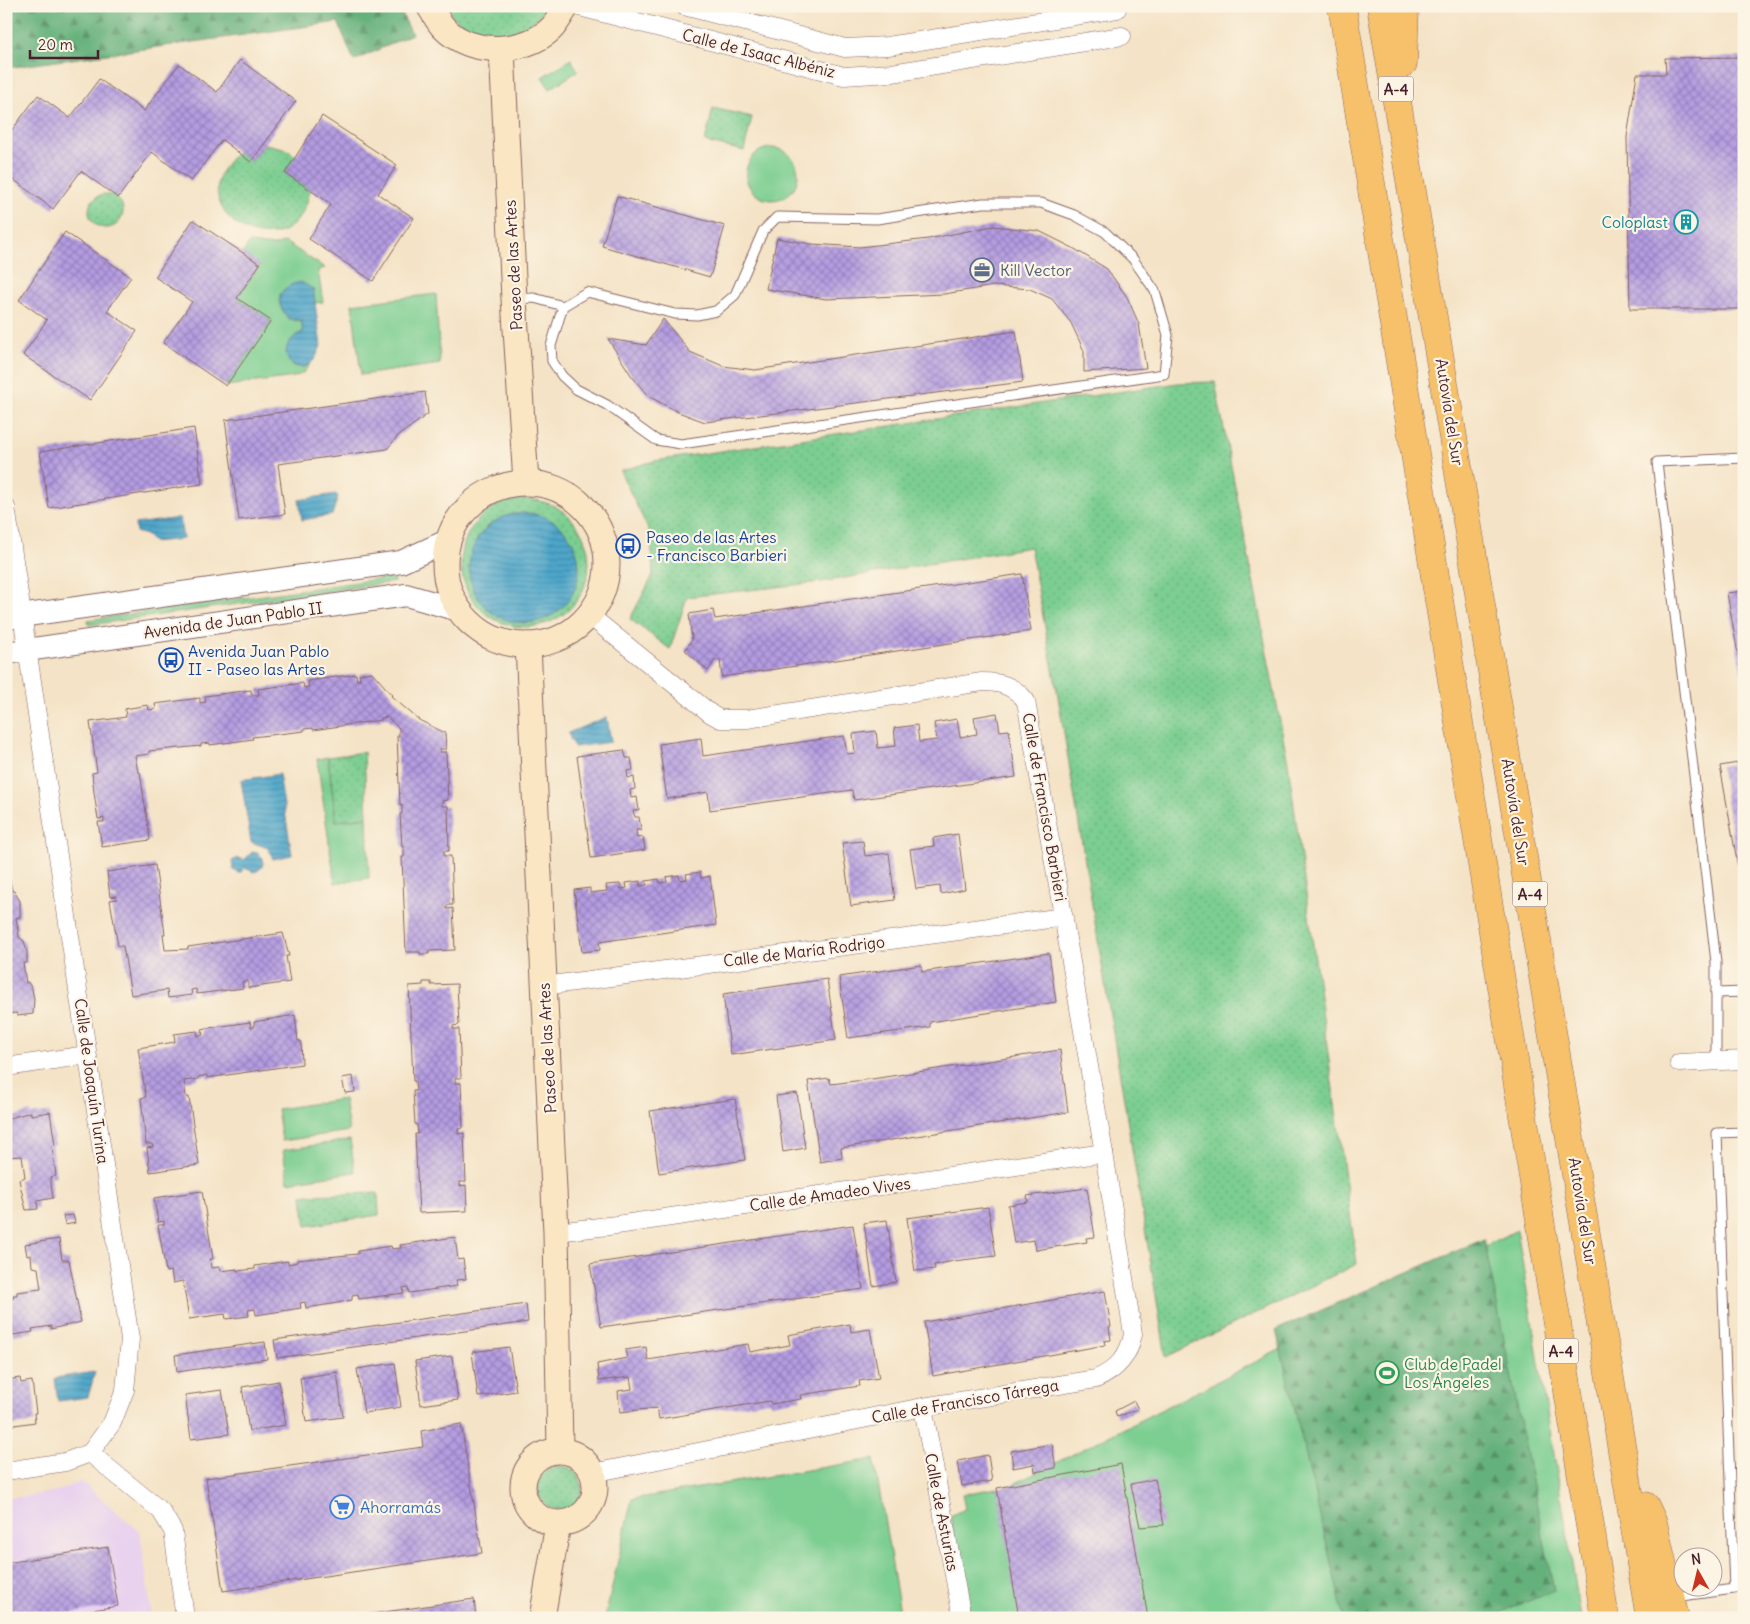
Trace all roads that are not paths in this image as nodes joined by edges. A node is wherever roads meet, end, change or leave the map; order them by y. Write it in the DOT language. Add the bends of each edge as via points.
graph roads {
  1 [pos="429,6"];
  2 [pos="567,6"];
  3 [pos="576,6"];
  4 [pos="684,6"];
  5 [pos="1342,6"];
  6 [pos="1381,6"];
  7 [pos="1405,6"];
  8 [pos="1117,8"];
  9 [pos="1122,36"];
  10 [pos="502,49"];
  11 [pos="1401,120"];
  12 [pos="514,299"];
  13 [pos="563,306"];
  14 [pos="1744,458"];
  15 [pos="526,482"];
  16 [pos="6,507"];
  17 [pos="447,541"];
  18 [pos="458,610"];
  19 [pos="589,615"];
  20 [pos="14,617"];
  21 [pos="528,645"];
  22 [pos="17,651"];
  23 [pos="1064,917"];
  24 [pos="544,986"];
  25 [pos="1744,992"];
  26 [pos="1716,993"];
  27 [pos="87,1055"];
  28 [pos="1744,1060"];
  29 [pos="1716,1061"];
  30 [pos="1679,1062"];
  31 [pos="6,1067"];
  32 [pos="1744,1132"];
  33 [pos="1104,1153"];
  34 [pos="556,1232"];
  35 [pos="923,1407"];
  36 [pos="560,1450"];
  37 [pos="90,1453"];
  38 [pos="1624,1455"];
  39 [pos="6,1471"];
  40 [pos="593,1473"];
  41 [pos="558,1524"];
  42 [pos="1739,1588"];
  43 [pos="1673,1607"];
  44 [pos="185,1618"];
  45 [pos="542,1618"];
  46 [pos="962,1618"];
  47 [pos="1605,1618"];
  48 [pos="1650,1618"];
  1 -- 10 [label="main road" via="445,29 468,44"];
  2 -- 10 [label="main road" via="551,28 528,44"];
  3 -- 9 [label="street, Calle de Isaac Albéniz" via="844,76 892,73"];
  4 -- 8 [label="street, Calle de Isaac Albéniz" via="844,48 888,46"];
  5 -- 47 [label="highway, A-4"];
  6 -- 11 [label="highway, Autovía del Sur / A-4"];
  7 -- 11 [label="highway"];
  10 -- 12 [label="main road, Paseo de las Artes"];
  11 -- 38 [label="highway, Autovía del Sur / A-4"];
  12 -- 13 [label="lane" via="534,298"];
  12 -- 15 [label="main road, Paseo de las Artes"];
  13 -- 13 [label="lane" via="587,292 675,314 698,315 716,311 735,295 763,232 777,217 877,219 983,203 1041,203 1074,214 1105,232 1132,259 1155,291 1168,335 1164,374 681,444 656,440 607,405 576,389 562,376 552,361 551,346"];
  14 -- 26 [label="lane" via="1657,462 1716,962"];
  15 -- 17 [label="main road" via="498,487 473,502 457,520"];
  15 -- 19 [label="main road" via="553,487 576,500 592,516 603,539 607,564 605,582"];
  16 -- 20 [label="street, Calle de Joaquín Turina"];
  17 -- 18 [label="main road" via="444,569 449,593"];
  17 -- 20 [label="street, Avenida de Juan Pablo II" via="401,562"];
  18 -- 21 [label="main road" via="486,635 504,642"];
  18 -- 22 [label="street, Avenida de Juan Pablo II" via="406,595"];
  19 -- 21 [label="main road" via="572,631 552,641"];
  19 -- 23 [label="street, Calle de Francisco Barbieri" via="720,719 747,719 982,682 1018,690 1030,714"];
  20 -- 22 [label="street, Calle de Joaquín Turina"];
  21 -- 24 [label="main road, Paseo de las Artes"];
  22 -- 27 [label="street, Calle de Joaquín Turina"];
  23 -- 24 [label="street, Calle de María Rodrigo"];
  23 -- 33 [label="street, Calle de Francisco Barbieri"];
  24 -- 34 [label="main road, Paseo de las Artes"];
  25 -- 26 [label="lane"];
  26 -- 29 [label="lane"];
  27 -- 31 [label="street"];
  27 -- 37 [label="street, Calle de Joaquín Turina" via="130,1339 125,1390 112,1423"];
  28 -- 29 [label="street"];
  29 -- 30 [label="street"];
  32 -- 42 [label="lane" via="1717,1134"];
  33 -- 34 [label="street, Calle de Amadeo Vives" via="617,1226"];
  33 -- 35 [label="street, Calle de Francisco Tárrega" via="1133,1334 1124,1359 1096,1379"];
  34 -- 36 [label="main road, Paseo de las Artes"];
  35 -- 40 [label="street, Calle de Francisco Tárrega"];
  35 -- 46 [label="street, Calle de Asturias"];
  36 -- 40 [label="main road" via="581,1457"];
  36 -- 41 [label="main road" via="540,1456 525,1472 522,1488 528,1508 541,1520"];
  37 -- 39 [label="street" via="65,1462"];
  37 -- 44 [label="street" via="161,1511 174,1531"];
  38 -- 43 [label="highway" via="1653,1523"];
  38 -- 48 [label="highway, Autovía del Sur / A-4"];
  40 -- 41 [label="main road" via="596,1491 590,1507 578,1519"];
  41 -- 45 [label="main road"];
  42 -- 43 [label="lane"];
}
